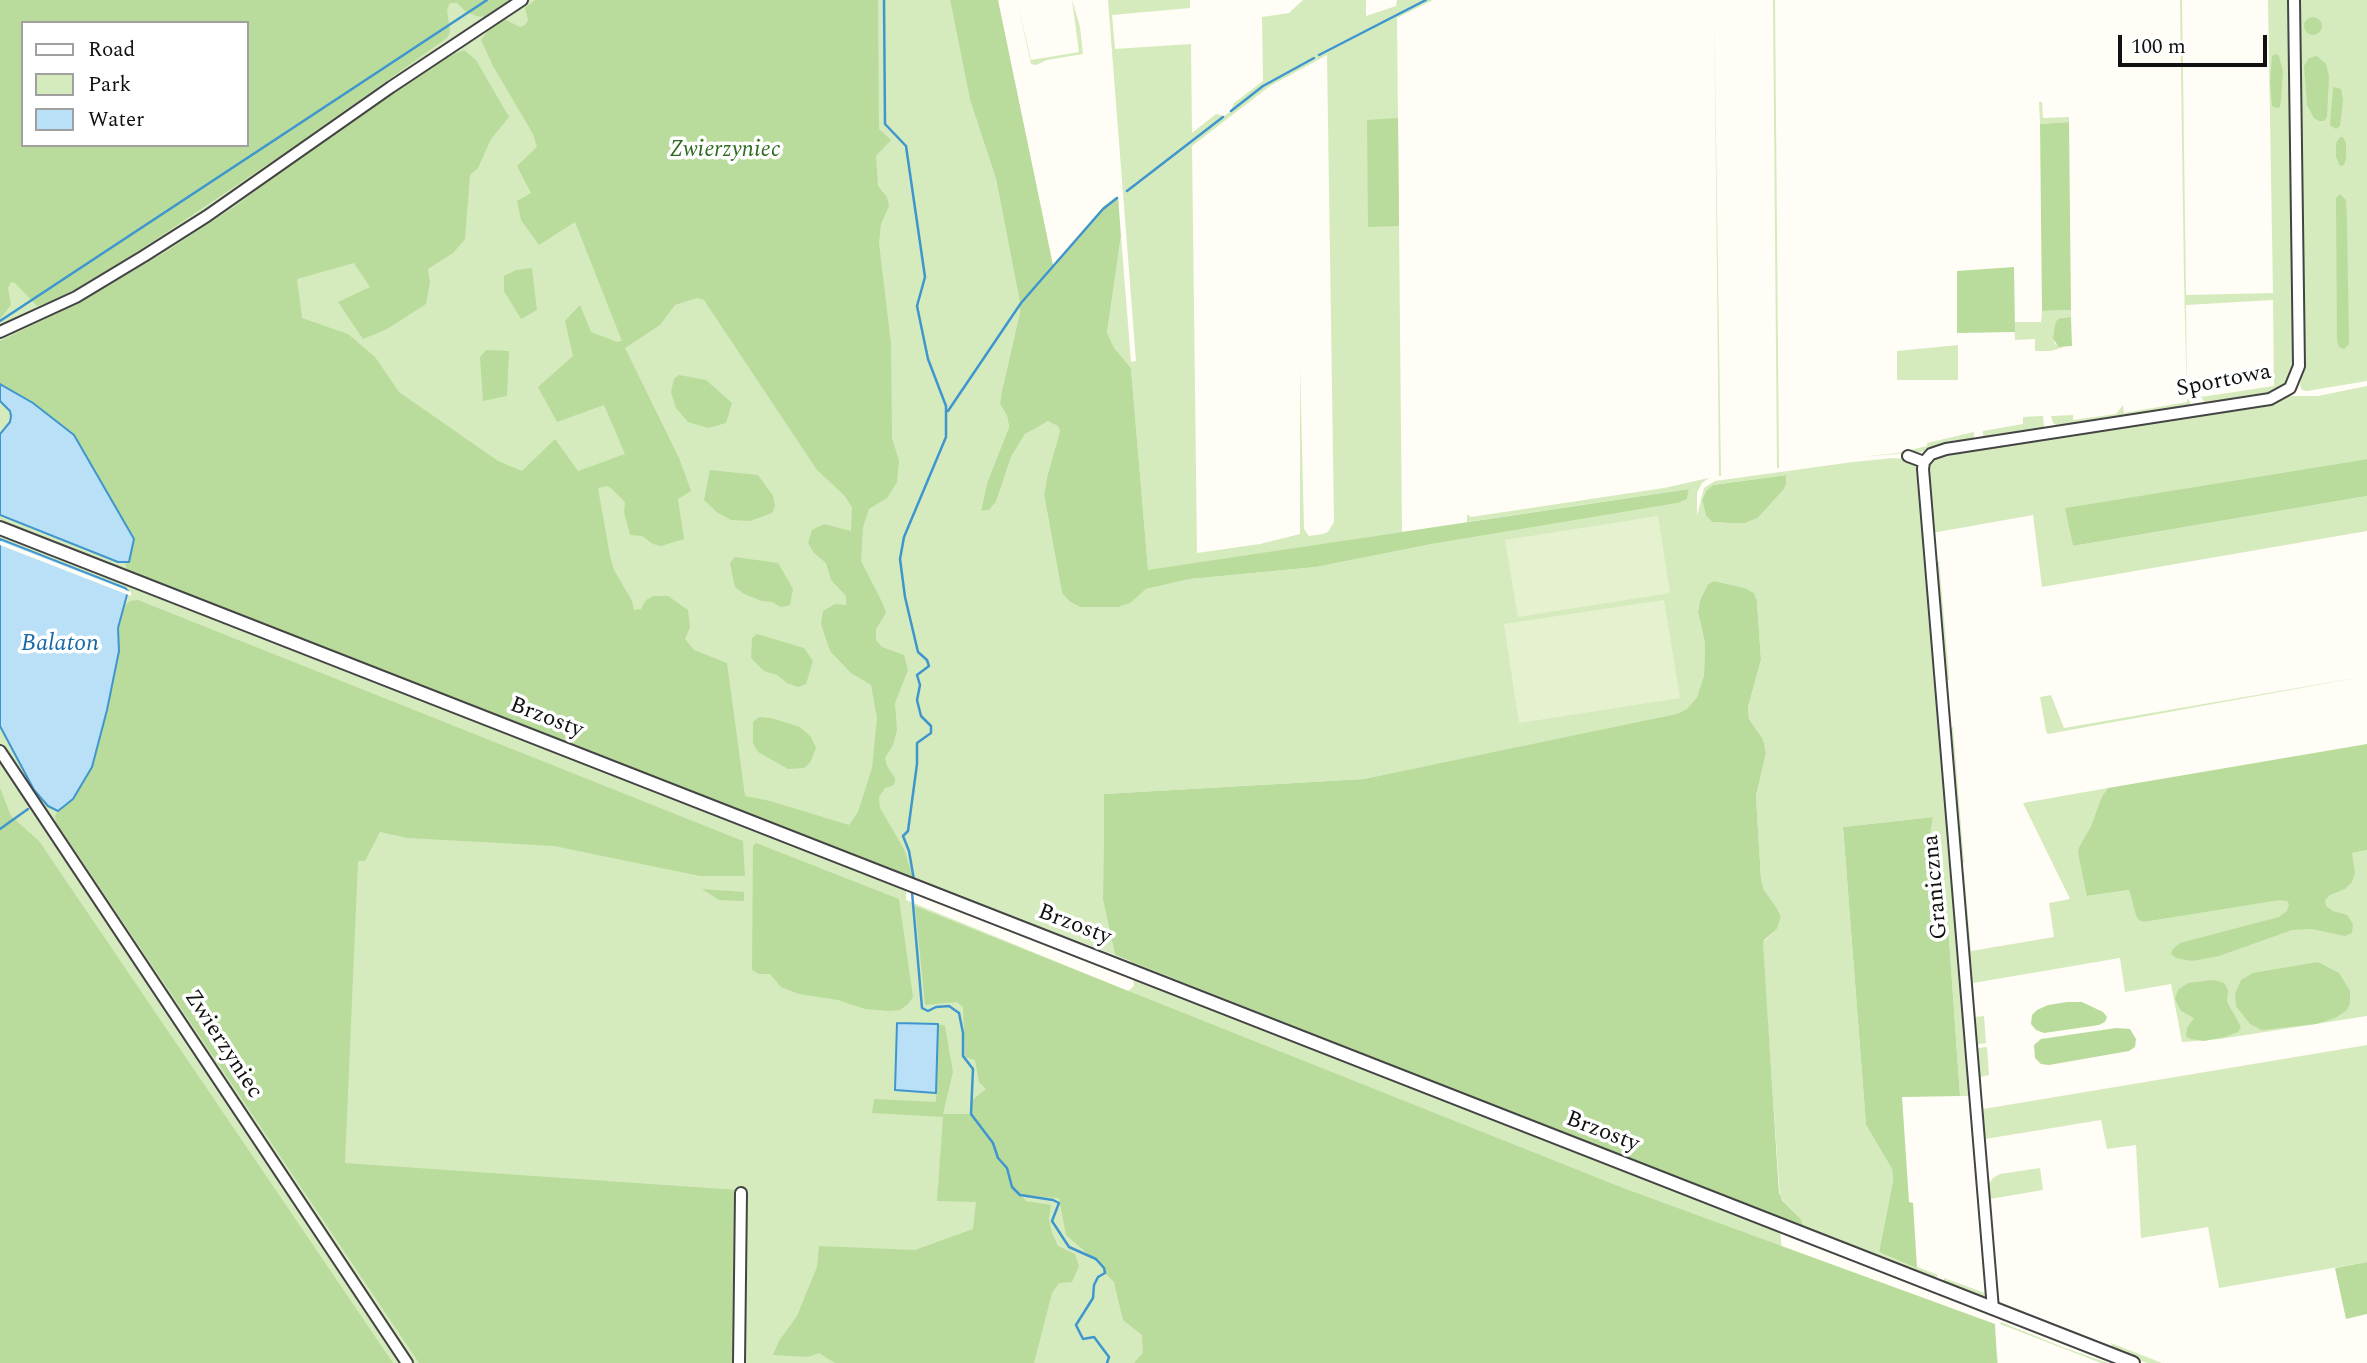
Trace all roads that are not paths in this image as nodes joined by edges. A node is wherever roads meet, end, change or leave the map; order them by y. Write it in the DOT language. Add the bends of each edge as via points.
graph roads {
  1 [pos="522,0"];
  2 [pos="2294,0"];
  3 [pos="0,332"];
  4 [pos="1908,456"];
  5 [pos="1924,462"];
  6 [pos="0,528"];
  7 [pos="0,751"];
  8 [pos="741,1193"];
  9 [pos="1993,1309"];
  10 [pos="407,1363"];
  11 [pos="738,1363"];
  12 [pos="2133,1363"];
  1 -- 3 [label="street" via="207,216 76,297"];
  2 -- 5 [label="street, Sportowa" via="2298,366 2290,388 2270,399 1946,449"];
  4 -- 5 [label="street"];
  5 -- 9 [label="street, Graniczna"];
  6 -- 9 [label="street, Brzosty"];
  7 -- 10 [label="street, Zwierzyniec"];
  8 -- 11 [label="street"];
  9 -- 12 [label="street, Brzosty"];
}
